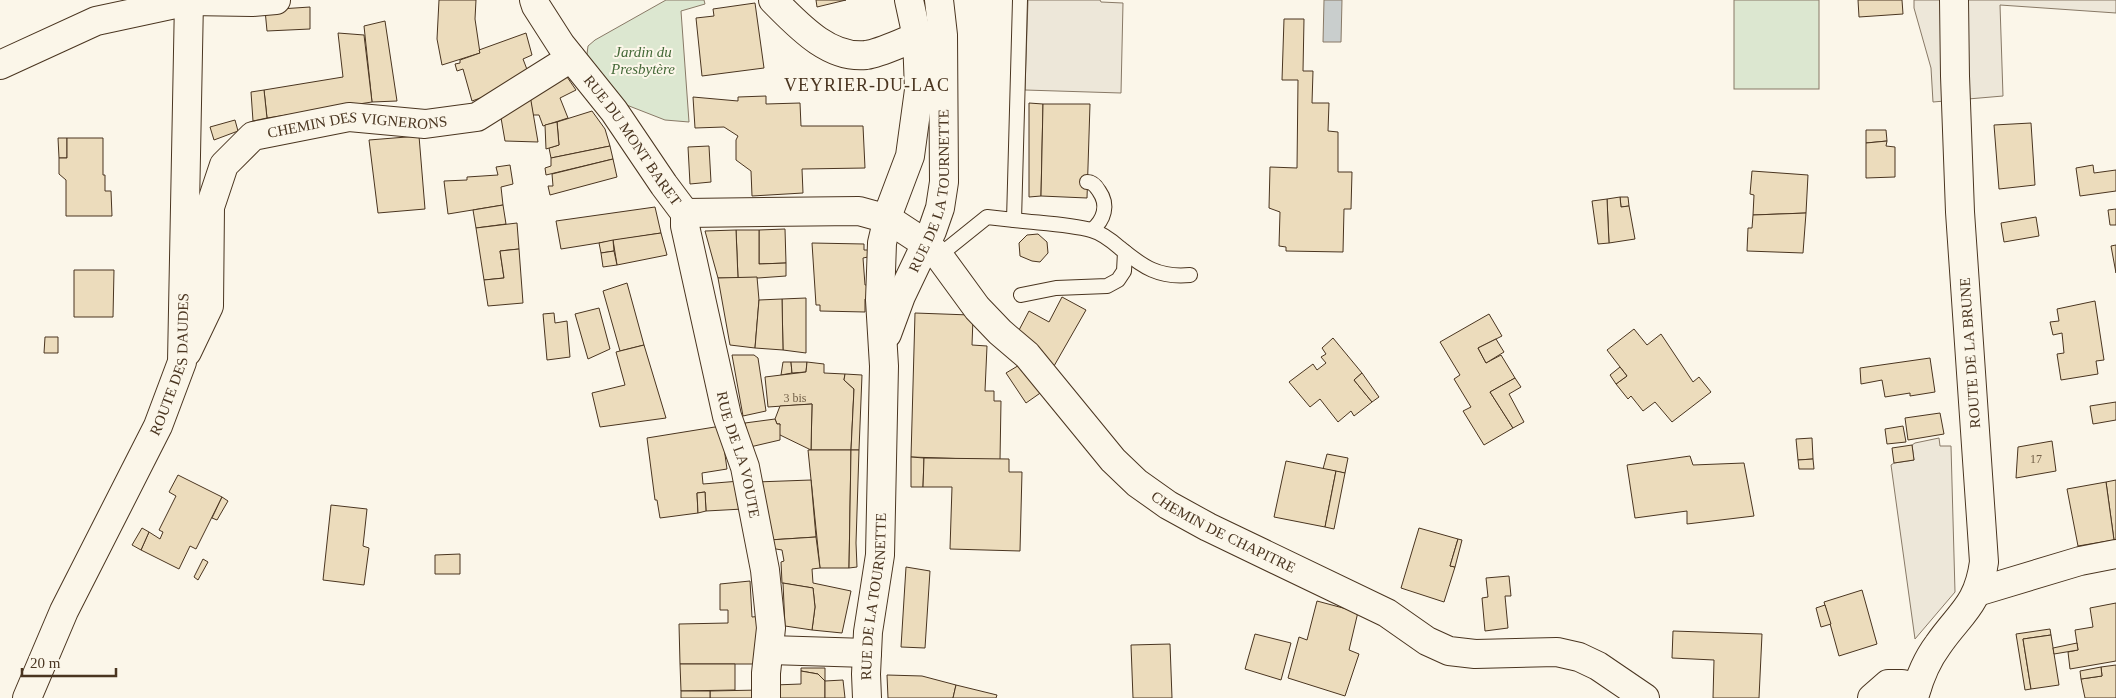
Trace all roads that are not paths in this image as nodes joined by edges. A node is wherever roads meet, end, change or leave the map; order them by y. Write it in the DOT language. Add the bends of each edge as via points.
graph roads {
  1 [pos="189,0"];
  2 [pos="276,0"];
  3 [pos="534,0"];
  4 [pos="773,0"];
  5 [pos="909,0"];
  6 [pos="939,0"];
  7 [pos="1020,0"];
  8 [pos="1954,0"];
  9 [pos="917,37"];
  10 [pos="571,58"];
  11 [pos="0,65"];
  12 [pos="1087,182"];
  13 [pos="685,213"];
  14 [pos="888,220"];
  15 [pos="1014,220"];
  16 [pos="1092,230"];
  17 [pos="932,250"];
  18 [pos="1125,252"];
  19 [pos="1190,276"];
  20 [pos="1021,295"];
  21 [pos="883,344"];
  22 [pos="182,362"];
  23 [pos="2116,554"];
  24 [pos="1977,592"];
  25 [pos="770,650"];
  26 [pos="866,653"];
  27 [pos="1916,692"];
  28 [pos="27,698"];
  29 [pos="766,698"];
  30 [pos="867,698"];
  31 [pos="1645,698"];
  32 [pos="1872,698"];
  1 -- 2 [label="street"];
  1 -- 11 [label="street" via="96,21"];
  1 -- 22 [label="street, ROUTE DES DAUDES"];
  3 -- 10 [label="street, RUE DU MONT BARET"];
  4 -- 9 [label="street" via="818,41 847,53 866,55"];
  5 -- 9 [label="street, RUE DE LA TOURNETTE"];
  6 -- 17 [label="street, RUE DE LA TOURNETTE" via="943,35 944,182"];
  7 -- 15 [label="lane"];
  8 -- 24 [label="street, ROUTE DE LA BRUNE" via="1960,212 1984,562"];
  9 -- 14 [label="street, RUE DE LA TOURNETTE" via="919,90 910,156"];
  10 -- 13 [label="street, RUE DU MONT BARET" via="614,111"];
  10 -- 22 [label="street, CHEMIN DES VIGNERONS" via="477,117 425,124 349,117 252,136 224,165 210,207 209,306"];
  12 -- 16 [label="lane" via="1097,187 1104,202 1102,218"];
  13 -- 14 [label="street, RUE DU MONT BARET" via="859,211"];
  13 -- 25 [label="street, RUE DE LA VOUTE" via="685,226 728,416 745,467 765,570"];
  14 -- 17 [label="street, CHEMIN DE CHAPITRE"];
  14 -- 21 [label="street, RUE DE LA TOURNETTE" via="882,243 880,300"];
  15 -- 16 [label="lane"];
  15 -- 17 [label="lane" via="987,217"];
  16 -- 18 [label="lane"];
  17 -- 21 [label="street, RUE DE LA TOURNETTE" via="909,280"];
  17 -- 31 [label="street, CHEMIN DE CHAPITRE" via="977,308 1027,355 1113,460 1137,483 1168,504 1208,527 1387,612 1427,641 1449,651 1475,654 1557,652 1579,657"];
  18 -- 19 [label="lane" via="1157,273"];
  18 -- 20 [label="lane" via="1124,270 1118,280 1107,286 1056,288"];
  21 -- 26 [label="street, RUE DE LA TOURNETTE" via="880,555"];
  22 -- 28 [label="street, ROUTE DES DAUDES" via="158,426 64,611"];
  23 -- 24 [label="street" via="2080,561"];
  24 -- 27 [label="street, ROUTE DE LA BRUNE" via="1928,660"];
  25 -- 26 [label="street"];
  25 -- 29 [label="street, RUE DE LA VOUTE"];
  26 -- 30 [label="street, RUE DE LA TOURNETTE"];
  27 -- 32 [label="street" via="1902,684 1888,684"];
}
